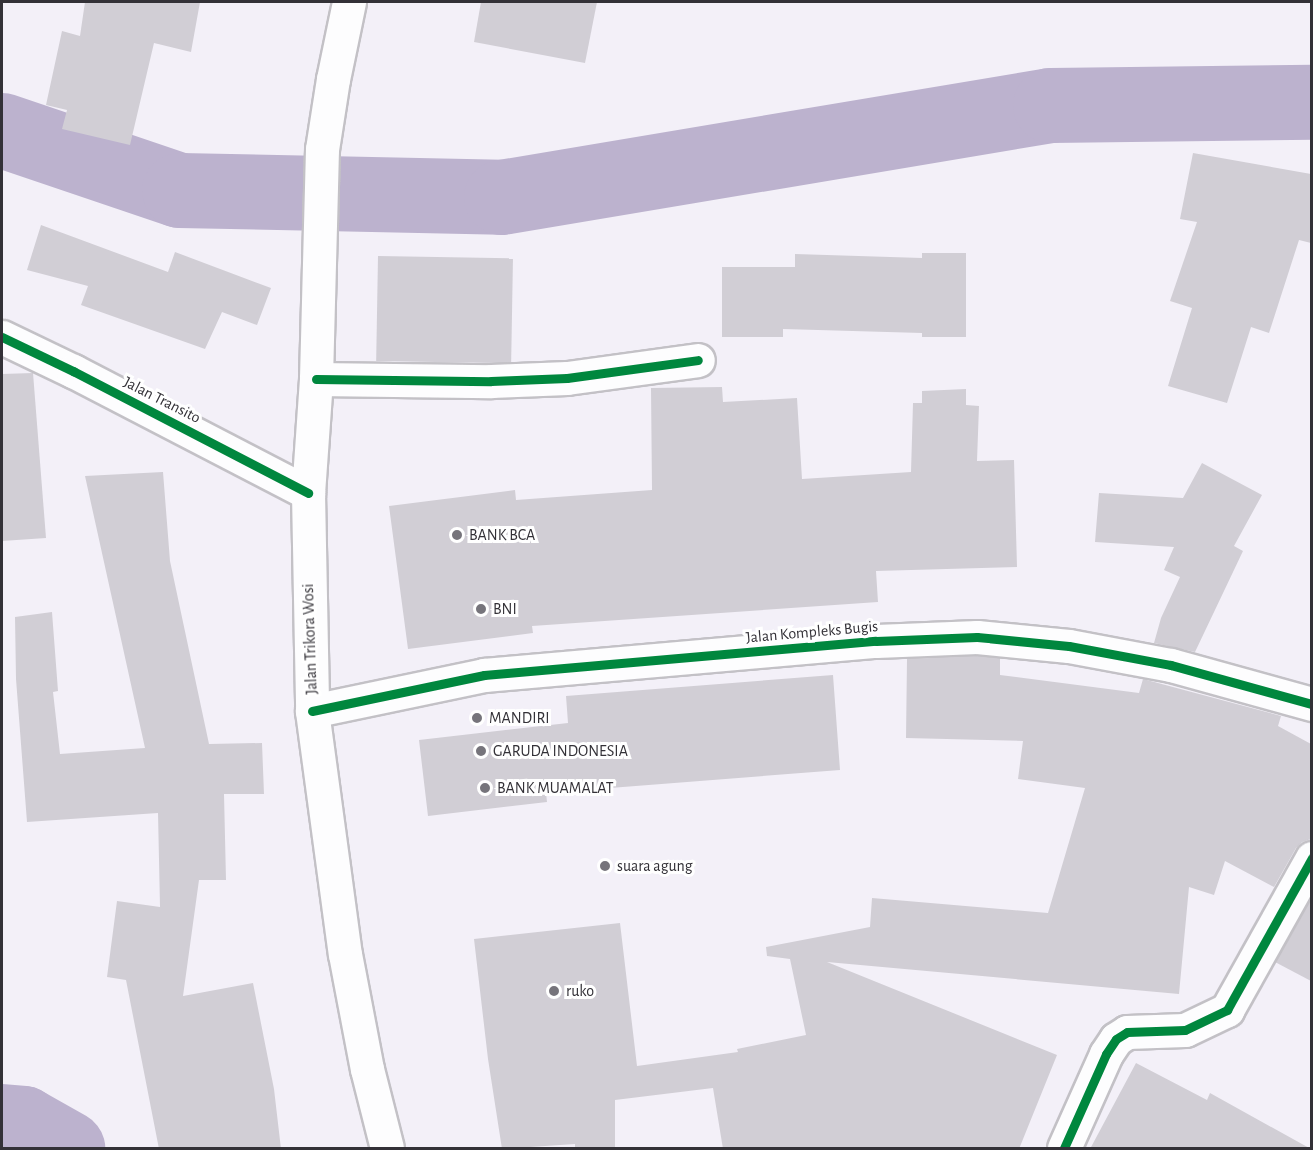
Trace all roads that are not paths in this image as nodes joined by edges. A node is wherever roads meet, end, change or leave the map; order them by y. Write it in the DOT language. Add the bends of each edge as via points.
graph roads {
  1 [pos="349,2"];
  2 [pos="2,337"];
  3 [pos="698,360"];
  4 [pos="316,379"];
  5 [pos="308,493"];
  6 [pos="1309,699"];
  7 [pos="312,711"];
  8 [pos="1311,858"];
  9 [pos="387,1149"];
  10 [pos="1064,1149"];
  1 -- 4 [label="main road, Jalan Trikora Wosi" via="322,150"];
  2 -- 5 [label="main road, Jalan Transito"];
  3 -- 4 [label="main road" via="567,378"];
  4 -- 5 [label="main road, Jalan Trikora Wosi"];
  5 -- 7 [label="main road, Jalan Trikora Wosi"];
  6 -- 7 [label="main road, Jalan Kompleks Bugis" via="1170,665 1069,646 977,637 876,641 484,675"];
  7 -- 9 [label="main road, Jalan Trikora Wosi" via="345,954"];
  8 -- 10 [label="main road" via="1227,1010 1185,1030 1127,1032 1116,1039"];
}
